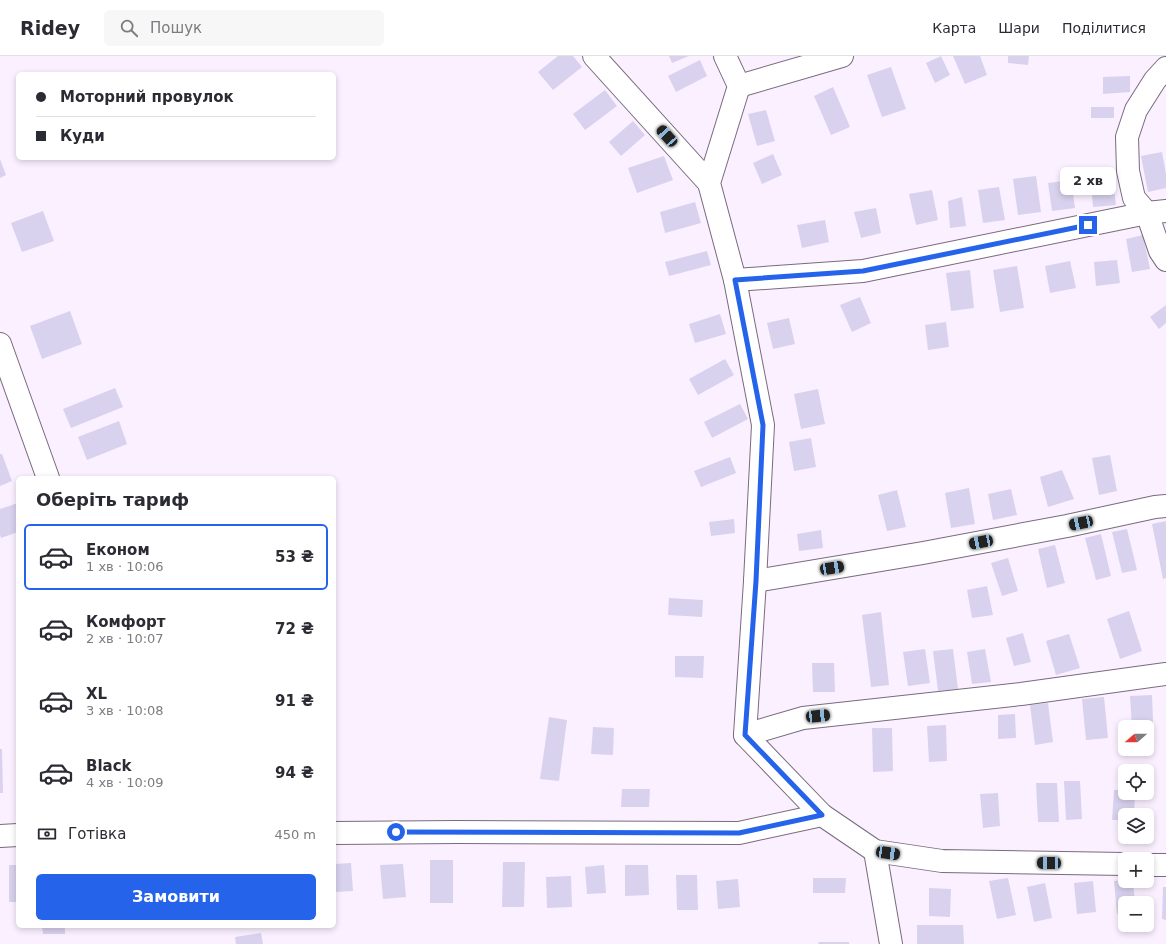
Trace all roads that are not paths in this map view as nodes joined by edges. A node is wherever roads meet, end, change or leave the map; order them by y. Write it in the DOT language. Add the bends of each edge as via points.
graph roads {
  1 [pos="594,56"];
  2 [pos="724,56"];
  3 [pos="842,56"];
  4 [pos="1166,68"];
  5 [pos="739,86"];
  6 [pos="710,182"];
  7 [pos="1157,212"];
  8 [pos="1166,260"];
  9 [pos="735,280"];
  10 [pos="0,344"];
  11 [pos="47,476"];
  12 [pos="1166,506"];
  13 [pos="756,581"];
  14 [pos="1166,674"];
  15 [pos="745,735"];
  16 [pos="822,815"];
  17 [pos="336,833"];
  18 [pos="16,835"];
  19 [pos="0,836"];
  20 [pos="875,851"];
  21 [pos="1118,864"];
  22 [pos="1154,865"];
  23 [pos="1166,865"];
  24 [pos="891,944"];
  1 -- 6 [label="street"];
  2 -- 5 [label="street"];
  3 -- 5 [label="street"];
  4 -- 7 [label="street" via="1136,110 1127,137 1128,171 1134,198"];
  5 -- 6 [label="street"];
  6 -- 9 [label="street"];
  7 -- 8 [label="street" via="1160,251"];
  7 -- 9 [label="street" via="863,271"];
  9 -- 13 [label="street" via="763,425"];
  10 -- 11 [label="street"];
  12 -- 13 [label="street" via="923,553"];
  13 -- 15 [label="street"];
  14 -- 15 [label="street" via="1021,694 803,718"];
  15 -- 16 [label="street"];
  16 -- 17 [label="street" via="739,833"];
  16 -- 20 [label="street"];
  18 -- 19 [label="street"];
  20 -- 21 [label="street" via="942,861"];
  20 -- 24 [label="street"];
  22 -- 23 [label="street"];
}
